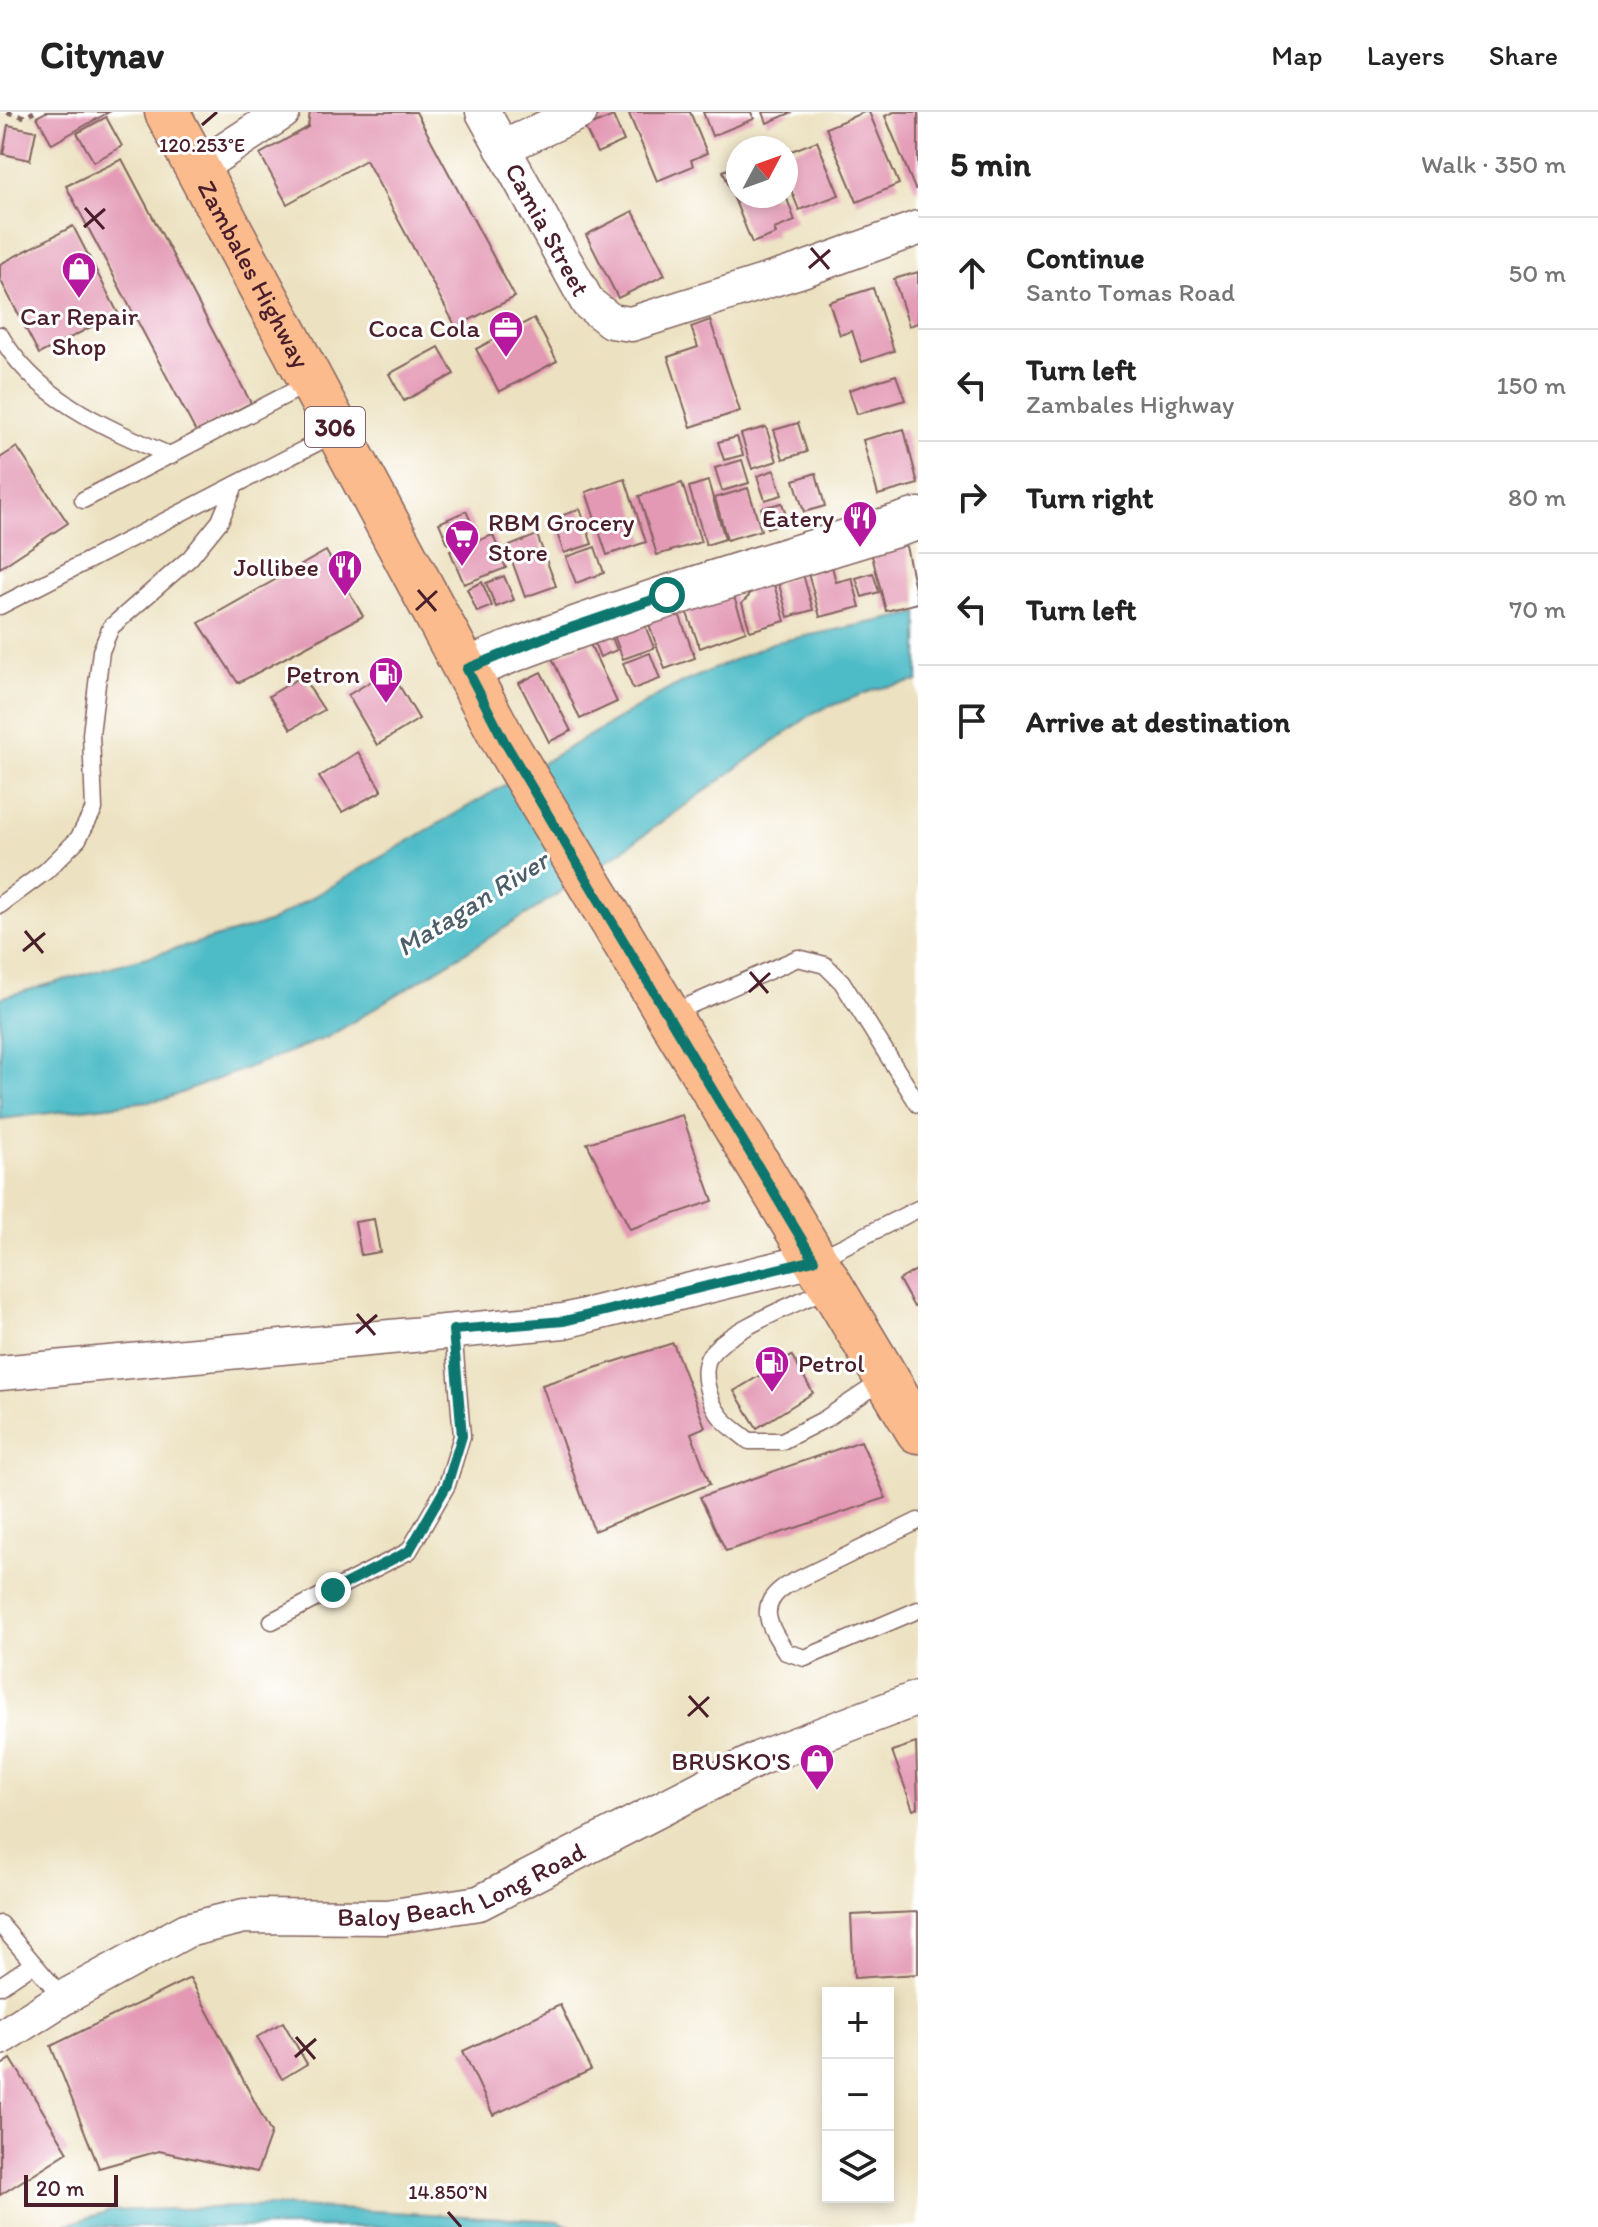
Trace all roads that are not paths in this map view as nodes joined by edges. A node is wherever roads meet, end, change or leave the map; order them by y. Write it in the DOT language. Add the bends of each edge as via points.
graph roads {
  1 [pos="283,112"];
  2 [pos="483,112"];
  3 [pos="580,112"];
  4 [pos="170,113"];
  5 [pos="502,148"];
  6 [pos="198,168"];
  7 [pos="918,228"];
  8 [pos="0,335"];
  9 [pos="312,381"];
  10 [pos="338,432"];
  11 [pos="171,456"];
  12 [pos="235,485"];
  13 [pos="83,500"];
  14 [pos="918,519"];
  15 [pos="0,606"];
  16 [pos="467,669"];
  17 [pos="0,905"];
  18 [pos="669,1015"];
  19 [pos="918,1104"];
  20 [pos="918,1209"];
  21 [pos="822,1274"];
  22 [pos="453,1330"];
  23 [pos="0,1373"];
  24 [pos="907,1407"];
  25 [pos="918,1521"];
  26 [pos="918,1610"];
  27 [pos="272,1621"];
  28 [pos="918,1698"];
  29 [pos="0,1924"];
  30 [pos="33,1964"];
  31 [pos="0,1986"];
  32 [pos="63,1998"];
  33 [pos="0,2038"];
  1 -- 6 [label="street"];
  2 -- 5 [label="street, Camia Street"];
  3 -- 5 [label="street"];
  4 -- 6 [label="main road, Zambales Highway / 306"];
  5 -- 7 [label="street, Camia Street" via="588,303 611,321 631,324"];
  6 -- 9 [label="main road, Zambales Highway / 306"];
  8 -- 11 [label="lane" via="59,400"];
  9 -- 10 [label="main road, Zambales Highway / 306"];
  9 -- 11 [label="lane"];
  10 -- 12 [label="lane"];
  10 -- 16 [label="main road, Zambales Highway / 306"];
  11 -- 13 [label="lane"];
  12 -- 15 [label="lane"];
  12 -- 17 [label="lane" via="220,521 190,558 111,627 101,651 91,734 94,809 78,839"];
  14 -- 16 [label="street" via="667,595"];
  16 -- 18 [label="main road, Zambales Highway / 306" via="504,741"];
  18 -- 19 [label="lane" via="798,958 825,965 842,982"];
  18 -- 21 [label="main road, Zambales Highway / 306"];
  20 -- 21 [label="lane"];
  21 -- 22 [label="street" via="564,1321"];
  21 -- 24 [label="main road, Zambales Highway / 306"];
  21 -- 24 [label="lane" via="725,1339 709,1356 709,1394 721,1417 749,1441 782,1441 825,1419"];
  22 -- 23 [label="street"];
  22 -- 27 [label="lane" via="462,1436 447,1485 409,1551"];
  25 -- 26 [label="lane" via="787,1585 767,1606 768,1619 786,1652 805,1658"];
  28 -- 32 [label="street, Baloy Beach Long Road" via="760,1758 479,1903 387,1917 244,1916 187,1930"];
  29 -- 30 [label="lane"];
  30 -- 31 [label="lane"];
  30 -- 32 [label="lane"];
  32 -- 33 [label="street, Baloy Beach Long Road"];
}
